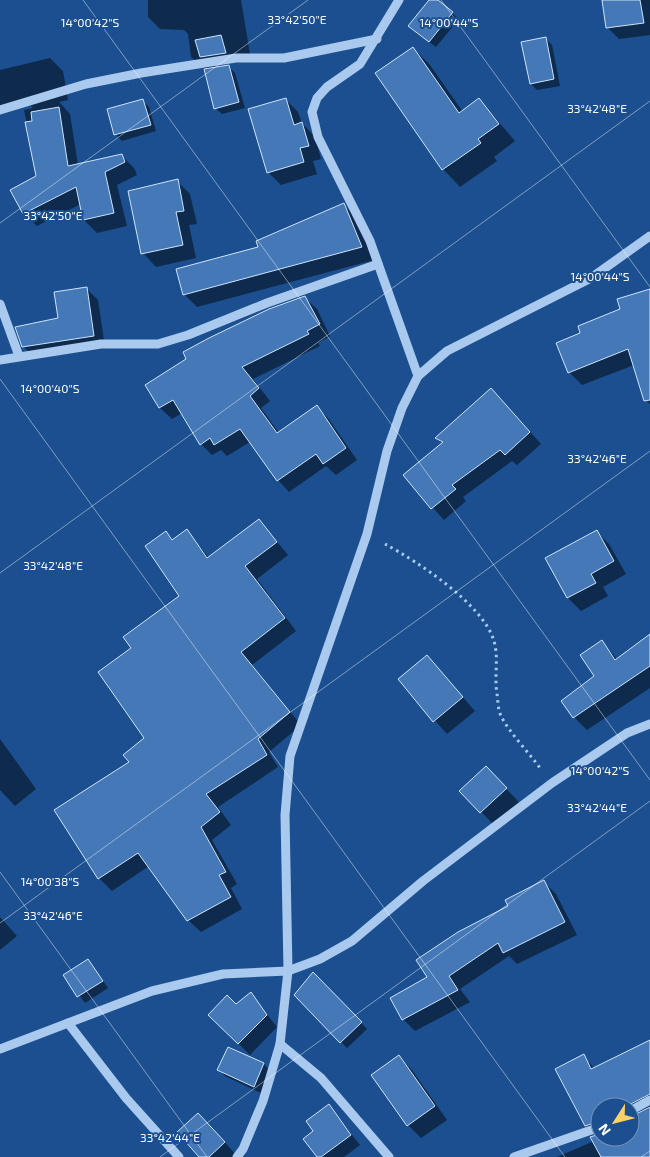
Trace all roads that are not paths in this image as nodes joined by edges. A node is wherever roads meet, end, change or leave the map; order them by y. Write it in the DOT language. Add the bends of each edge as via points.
graph roads {
  1 [pos="399,0"];
  2 [pos="377,39"];
  3 [pos="0,110"];
  4 [pos="650,236"];
  5 [pos="378,264"];
  6 [pos="0,304"];
  7 [pos="19,356"];
  8 [pos="0,360"];
  9 [pos="418,376"];
  10 [pos="650,724"];
  11 [pos="288,971"];
  12 [pos="68,1023"];
  13 [pos="280,1044"];
  14 [pos="0,1049"];
  15 [pos="590,1130"];
  16 [pos="179,1157"];
  17 [pos="237,1157"];
  18 [pos="389,1157"];
  19 [pos="514,1157"];
  1 -- 2 [label="street"];
  2 -- 3 [label="street" via="284,58 236,58 141,73 86,84"];
  2 -- 5 [label="street" via="360,64 317,98 312,112 318,137 370,241"];
  4 -- 9 [label="street" via="591,278 447,351"];
  5 -- 7 [label="street" via="158,344 100,344"];
  5 -- 9 [label="street"];
  6 -- 7 [label="street"];
  7 -- 8 [label="street"];
  9 -- 11 [label="street" via="402,408 387,451 367,534 290,756 285,815"];
  10 -- 11 [label="street" via="627,732 552,783 423,881 352,941 320,959"];
  11 -- 12 [label="street" via="223,974 152,991"];
  11 -- 13 [label="street"];
  12 -- 14 [label="street"];
  12 -- 16 [label="street" via="126,1098"];
  13 -- 17 [label="street" via="262,1101"];
  13 -- 18 [label="street" via="321,1078"];
  15 -- 19 [label="street"];
}
